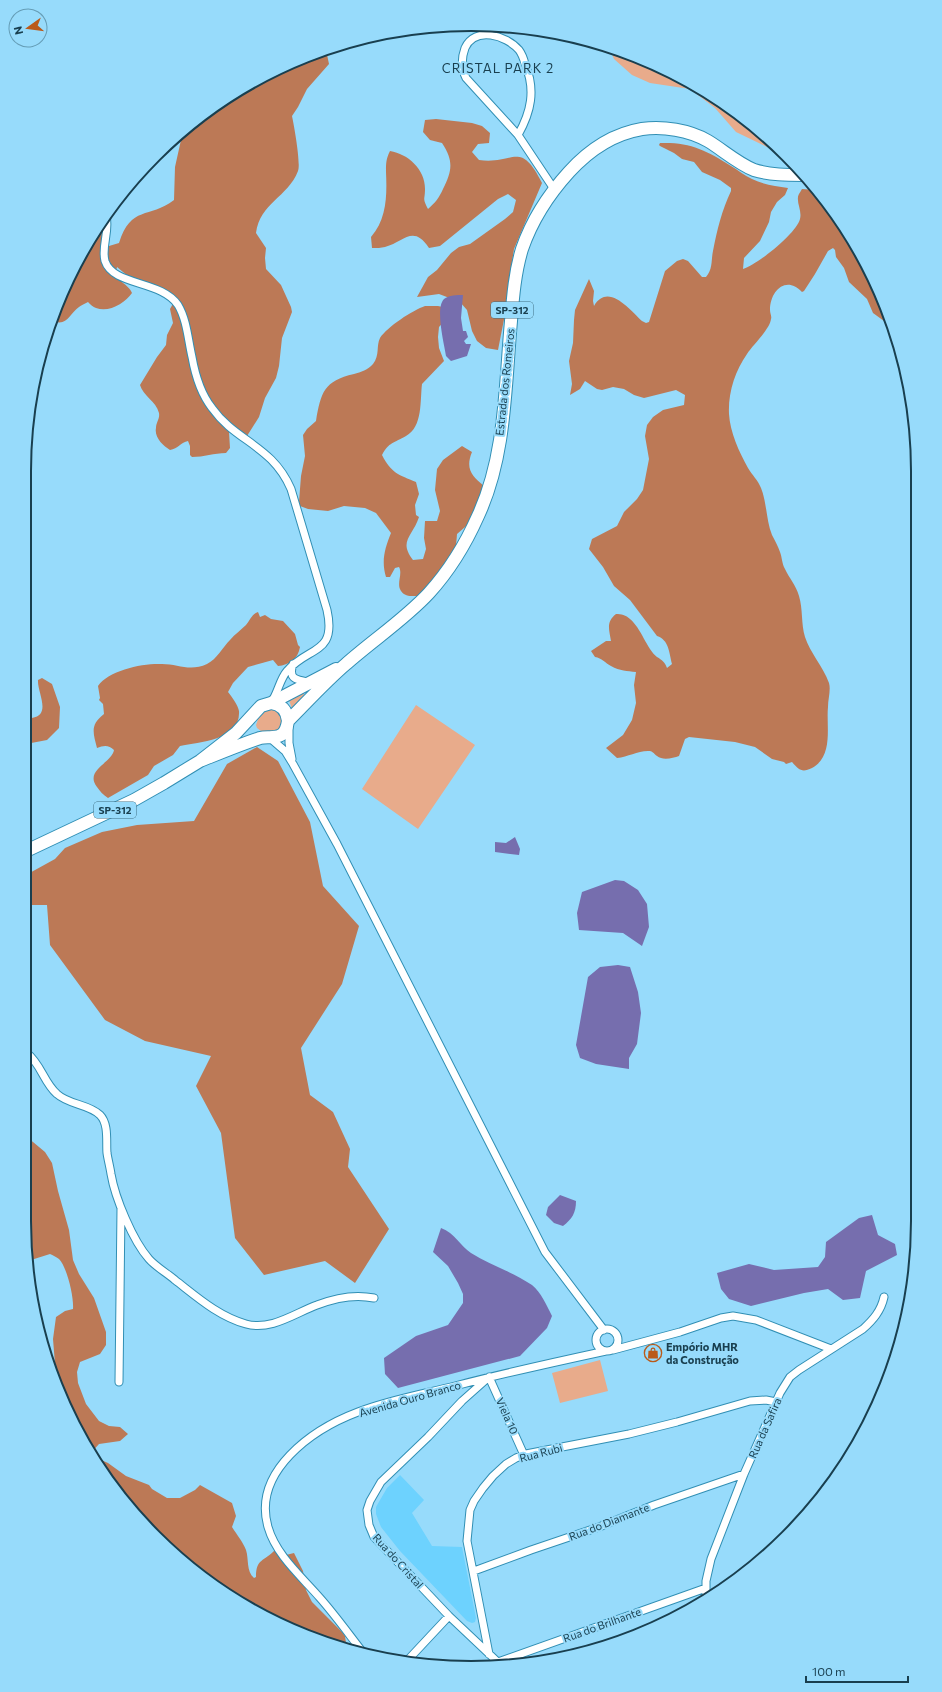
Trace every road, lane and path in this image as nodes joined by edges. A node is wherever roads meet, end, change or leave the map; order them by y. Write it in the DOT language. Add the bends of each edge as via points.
graph roads {
  1 [pos="518,135"];
  2 [pos="796,175"];
  3 [pos="554,189"];
  4 [pos="107,225"];
  5 [pos="294,664"];
  6 [pos="345,665"];
  7 [pos="310,682"];
  8 [pos="271,703"];
  9 [pos="255,714"];
  10 [pos="288,721"];
  11 [pos="268,737"];
  12 [pos="200,761"];
  13 [pos="293,764"];
  14 [pos="31,849"];
  15 [pos="31,1057"];
  16 [pos="121,1206"];
  17 [pos="884,1297"];
  18 [pos="374,1298"];
  19 [pos="604,1330"];
  20 [pos="596,1340"];
  21 [pos="618,1342"];
  22 [pos="632,1346"];
  23 [pos="832,1349"];
  24 [pos="609,1351"];
  25 [pos="587,1355"];
  26 [pos="490,1377"];
  27 [pos="119,1382"];
  28 [pos="776,1402"];
  29 [pos="524,1455"];
  30 [pos="744,1474"];
  31 [pos="474,1571"];
  32 [pos="706,1588"];
  33 [pos="706,1593"];
  34 [pos="449,1616"];
  35 [pos="358,1646"];
  36 [pos="489,1654"];
  37 [pos="412,1657"];
  38 [pos="520,1658"];
  39 [pos="496,1660"];
  1 -- 1 [label="street" via="466,78 463,71 463,54 467,43 476,36 487,34 504,38 520,50 527,68 532,99 527,119"];
  1 -- 3 [label="street"];
  2 -- 3 [label="main road, Estrada dos Romeiros / SP-312" via="756,170 693,134 656,128 630,132 606,141 576,164"];
  3 -- 6 [label="main road, Estrada dos Romeiros / SP-312" via="534,220 517,268 498,457 491,485 478,517 455,557 429,593"];
  4 -- 5 [label="street" via="104,254 111,272 155,288 173,299 182,313 197,377 211,407 231,428 275,462 291,488 327,610 330,629 326,641 321,646"];
  5 -- 7 [label="street" via="292,672 295,679"];
  5 -- 8 [label="street" via="285,674"];
  6 -- 7 [label="main road, Estrada dos Romeiros / SP-312"];
  6 -- 10 [label="main road, Estrada dos Romeiros / SP-312"];
  7 -- 8 [label="main road, Estrada dos Romeiros / SP-312"];
  8 -- 9 [label="main road, Estrada dos Romeiros / SP-312" via="261,706"];
  8 -- 10 [label="main road" via="284,708"];
  9 -- 11 [label="main road" via="254,725 260,734"];
  9 -- 12 [label="main road, Estrada dos Romeiros / SP-312" via="236,733"];
  10 -- 11 [label="main road, Estrada dos Romeiros / SP-312" via="281,735"];
  10 -- 13 [label="street"];
  11 -- 12 [label="main road, Estrada dos Romeiros / SP-312" via="236,746"];
  11 -- 13 [label="street" via="285,751"];
  12 -- 14 [label="main road, Estrada dos Romeiros / SP-312" via="134,800"];
  13 -- 19 [label="street" via="337,844 542,1245"];
  15 -- 16 [label="street" via="55,1093 100,1115 105,1124 107,1154"];
  16 -- 18 [label="street" via="137,1241 149,1259 222,1315 247,1324 262,1326 337,1299 361,1295"];
  16 -- 27 [label="street"];
  17 -- 23 [label="street, Rua da Safira" via="880,1310 870,1322"];
  19 -- 20 [label="street" via="598,1334"];
  19 -- 21 [label="street" via="614,1331 618,1336"];
  20 -- 24 [label="street" via="599,1348"];
  20 -- 25 [label="street" via="594,1348"];
  21 -- 22 [label="street"];
  21 -- 24 [label="street"];
  22 -- 23 [label="street, Avenida Ouro Branco" via="721,1318 738,1316 756,1320"];
  22 -- 24 [label="street, Avenida Ouro Branco"];
  23 -- 28 [label="street, Rua da Safira" via="790,1378"];
  24 -- 25 [label="street, Avenida Ouro Branco"];
  25 -- 26 [label="street, Avenida Ouro Branco"];
  26 -- 29 [label="street, Viela 10"];
  26 -- 34 [label="street, Rua do Cristal" via="462,1401 381,1482 367,1510 374,1537"];
  26 -- 35 [label="street, Avenida Ouro Branco" via="380,1405 351,1416 301,1445 274,1475 266,1501 268,1527 273,1539 279,1551"];
  28 -- 29 [label="street, Rua Rubi" via="750,1401 629,1434"];
  28 -- 30 [label="street, Rua da Safira"];
  29 -- 31 [label="street, Rua Rubi" via="506,1464 493,1476 482,1488 470,1510 467,1541"];
  30 -- 31 [label="street, Rua do Diamante" via="654,1504 600,1527"];
  30 -- 32 [label="street, Rua da Safira" via="711,1560"];
  31 -- 36 [label="street, Rua Rubi"];
  32 -- 33 [label="street, Rua da Safira"];
  32 -- 38 [label="street, Rua do Brilhante"];
  34 -- 36 [label="street, Rua do Cristal"];
  34 -- 37 [label="street"];
  36 -- 39 [label="street, Rua do Cristal"];
}
